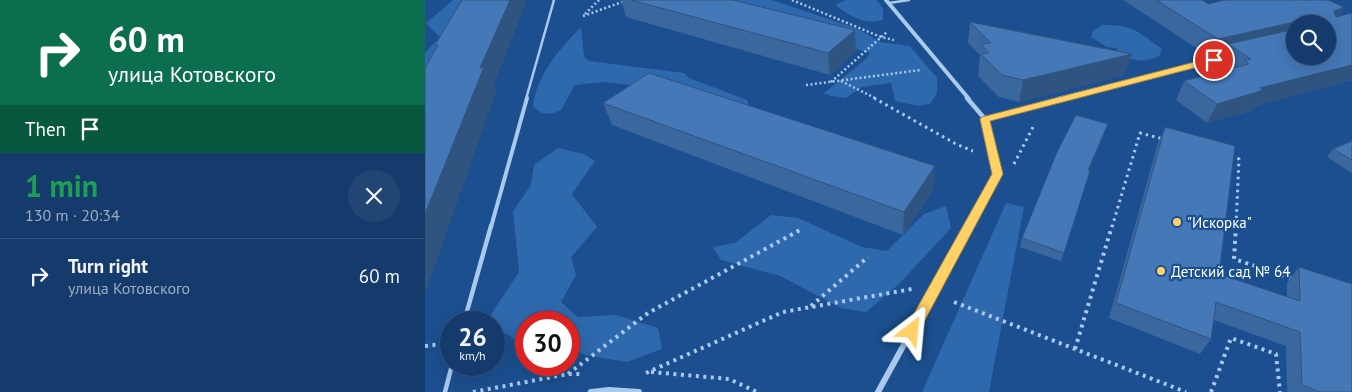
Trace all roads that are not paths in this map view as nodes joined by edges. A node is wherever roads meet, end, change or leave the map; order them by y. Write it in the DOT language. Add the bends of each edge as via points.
graph roads {
  1 [pos="554,0"];
  2 [pos="909,0"];
  3 [pos="887,2"];
  4 [pos="1235,55"];
  5 [pos="985,119"];
  6 [pos="467,311"];
  7 [pos="449,376"];
  8 [pos="445,392"];
  9 [pos="591,392"];
  10 [pos="639,392"];
  11 [pos="878,392"];
  1 -- 6 [label="lane"];
  2 -- 3 [label="lane"];
  3 -- 5 [label="street"];
  4 -- 5 [label="street"];
  5 -- 11 [label="street" via="997,174"];
  7 -- 8 [label="lane"];
  9 -- 10 [label="street"];
}
